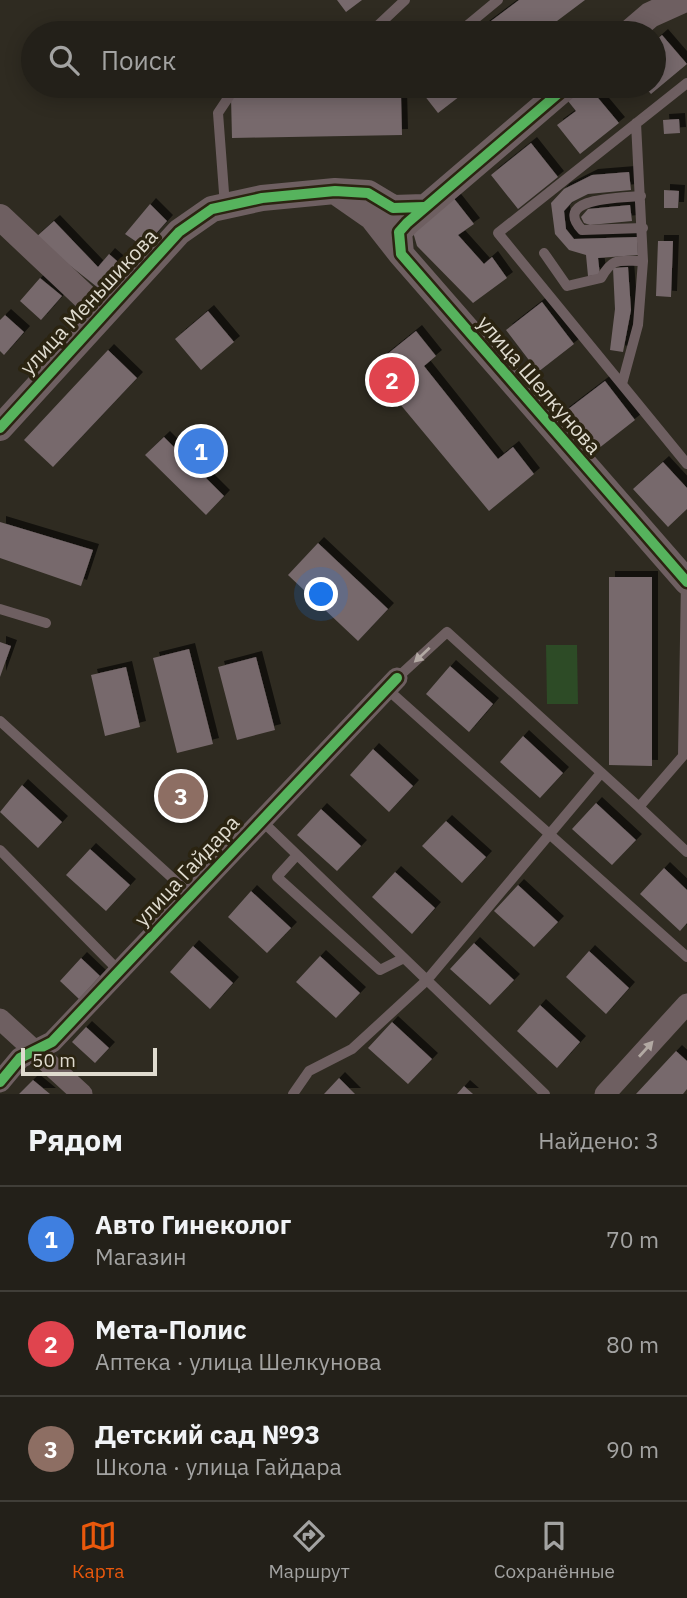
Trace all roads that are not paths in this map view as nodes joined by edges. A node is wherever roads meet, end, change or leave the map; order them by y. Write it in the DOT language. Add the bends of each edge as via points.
graph roads {
  1 [pos="405,0"];
  2 [pos="498,0"];
  3 [pos="683,0"];
  4 [pos="383,21"];
  5 [pos="473,21"];
  6 [pos="643,21"];
  7 [pos="687,83"];
  8 [pos="228,98"];
  9 [pos="553,98"];
  10 [pos="636,123"];
  11 [pos="335,191"];
  12 [pos="641,196"];
  13 [pos="219,207"];
  14 [pos="424,207"];
  15 [pos="0,217"];
  16 [pos="642,228"];
  17 [pos="544,253"];
  18 [pos="401,254"];
  19 [pos="643,261"];
  20 [pos="102,313"];
  21 [pos="622,384"];
  22 [pos="0,428"];
  23 [pos="687,464"];
  24 [pos="686,582"];
  25 [pos="0,609"];
  26 [pos="46,623"];
  27 [pos="392,683"];
  28 [pos="0,721"];
  29 [pos="601,773"];
  30 [pos="639,807"];
  31 [pos="262,821"];
  32 [pos="549,834"];
  33 [pos="0,850"];
  34 [pos="687,852"];
  35 [pos="297,855"];
  36 [pos="191,895"];
  37 [pos="687,957"];
  38 [pos="404,958"];
  39 [pos="119,971"];
  40 [pos="427,980"];
  41 [pos="687,1003"];
  42 [pos="0,1019"];
  43 [pos="34,1051"];
  44 [pos="0,1082"];
  45 [pos="82,1094"];
  46 [pos="293,1094"];
  47 [pos="545,1094"];
  48 [pos="605,1094"];
  1 -- 4 [label="lane"];
  2 -- 5 [label="lane"];
  3 -- 6 [label="street"];
  7 -- 10 [label="lane"];
  8 -- 13 [label="lane" via="218,113"];
  9 -- 14 [label="street"];
  10 -- 12 [label="lane"];
  10 -- 21 [label="lane" via="498,233"];
  11 -- 13 [label="street"];
  11 -- 14 [label="street" via="368,193 394,208"];
  11 -- 18 [label="street, улица Шелкунова" via="372,217"];
  12 -- 16 [label="lane"];
  12 -- 16 [label="lane" via="589,202 575,214 582,230"];
  13 -- 20 [label="street, улица Меньшикова" via="179,232"];
  14 -- 18 [label="street" via="400,232"];
  15 -- 20 [label="street"];
  16 -- 19 [label="lane"];
  17 -- 19 [label="lane" via="567,286 601,278 612,262"];
  18 -- 24 [label="street, улица Шелкунова"];
  19 -- 21 [label="lane" via="638,325"];
  20 -- 22 [label="street, улица Меньшикова"];
  21 -- 23 [label="lane"];
  24 -- 30 [label="lane" via="683,756"];
  25 -- 26 [label="lane"];
  29 -- 27 [label="lane, one-way" via="447,632"];
  27 -- 31 [label="street, улица Гайдара"];
  27 -- 32 [label="lane"];
  28 -- 36 [label="lane"];
  29 -- 30 [label="lane"];
  29 -- 32 [label="lane"];
  30 -- 34 [label="lane"];
  31 -- 35 [label="lane"];
  31 -- 36 [label="street, улица Гайдара"];
  32 -- 37 [label="lane"];
  32 -- 40 [label="lane"];
  33 -- 39 [label="lane"];
  35 -- 38 [label="lane"];
  35 -- 38 [label="lane" via="277,877 380,970"];
  36 -- 39 [label="street, улица Гайдара"];
  38 -- 40 [label="lane"];
  39 -- 43 [label="street, улица Гайдара" via="52,1042"];
  40 -- 46 [label="lane" via="352,1049 310,1071"];
  40 -- 47 [label="lane"];
  48 -- 41 [label="street, one-way"];
  42 -- 43 [label="street"];
  43 -- 44 [label="street, улица Гайдара" via="20,1058"];
  43 -- 45 [label="street"];
}
